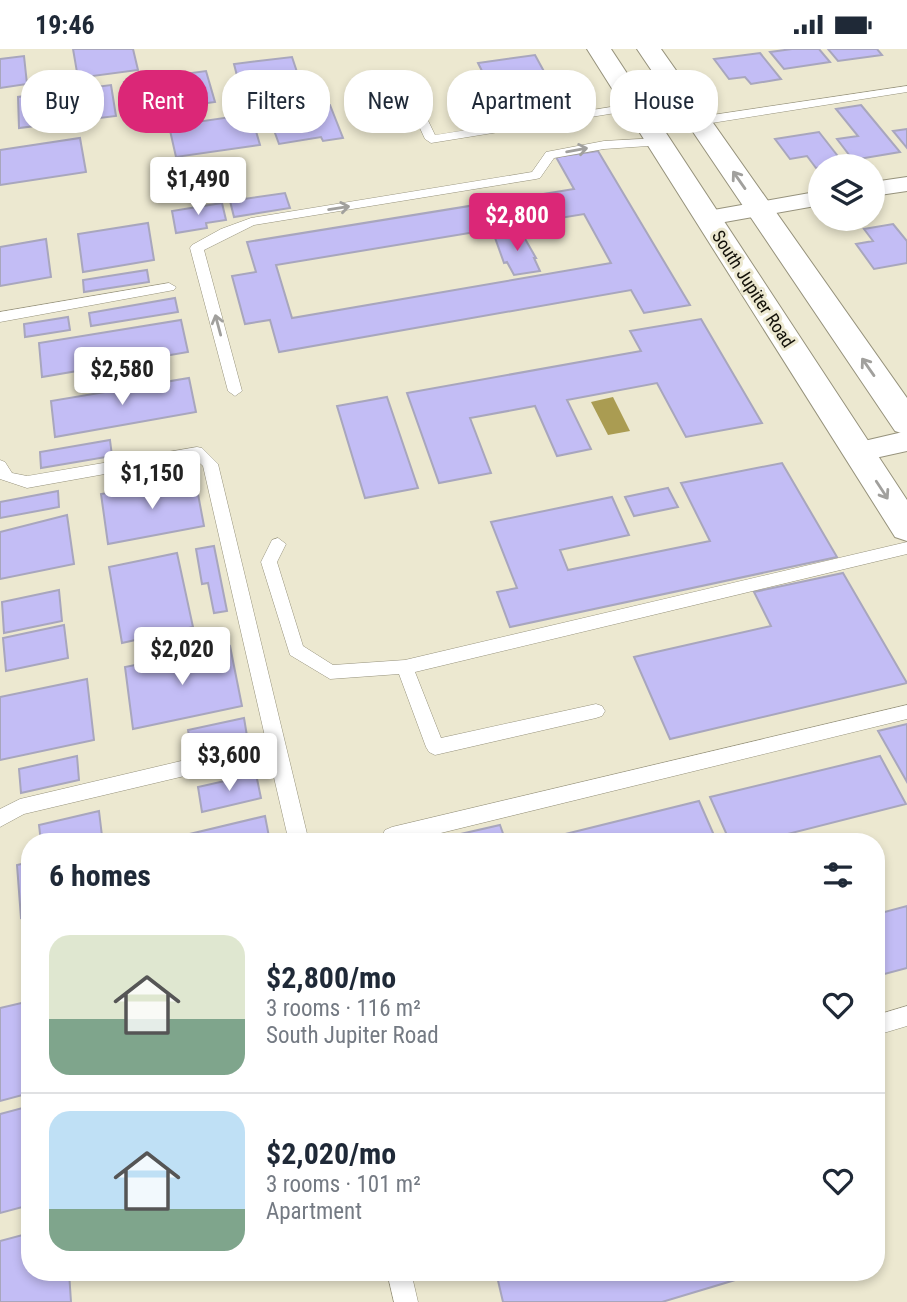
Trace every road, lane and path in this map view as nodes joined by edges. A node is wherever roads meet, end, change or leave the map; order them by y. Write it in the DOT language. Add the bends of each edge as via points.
graph roads {
  1 [pos="599,49"];
  2 [pos="607,49"];
  3 [pos="649,49"];
  4 [pos="612,70"];
  5 [pos="664,70"];
  6 [pos="907,89"];
  7 [pos="610,111"];
  8 [pos="718,118"];
  9 [pos="427,133"];
  10 [pos="653,133"];
  11 [pos="707,133"];
  12 [pos="659,142"];
  13 [pos="907,184"];
  14 [pos="885,187"];
  15 [pos="808,200"];
  16 [pos="759,209"];
  17 [pos="708,218"];
  18 [pos="169,287"];
  19 [pos="0,317"];
  20 [pos="235,391"];
  21 [pos="907,423"];
  22 [pos="907,442"];
  23 [pos="857,452"];
  24 [pos="0,466"];
  25 [pos="907,528"];
  26 [pos="278,544"];
  27 [pos="907,548"];
  28 [pos="405,667"];
  29 [pos="596,711"];
  30 [pos="907,712"];
  31 [pos="277,746"];
  32 [pos="0,819"];
  33 [pos="297,833"];
  34 [pos="404,833"];
  35 [pos="907,1016"];
  36 [pos="885,1023"];
  37 [pos="401,1281"];
  38 [pos="406,1302"];
  1 -- 2 [label="street"];
  1 -- 4 [label="main road, South Jupiter Road"];
  3 -- 5 [label="main road"];
  6 -- 8 [label="lane"];
  7 -- 9 [label="lane" via="430,139"];
  10 -- 12 [label="main road, South Jupiter Road"];
  16 -- 11 [label="main road, one-way"];
  12 -- 17 [label="main road, South Jupiter Road"];
  20 -- 12 [label="lane, one-way" via="197,248 251,222 536,175 550,155 604,145"];
  13 -- 14 [label="street"];
  15 -- 16 [label="street"];
  16 -- 17 [label="street"];
  21 -- 16 [label="main road, one-way"];
  17 -- 23 [label="main road, South Jupiter Road"];
  18 -- 19 [label="lane"];
  22 -- 23 [label="street"];
  23 -- 25 [label="main road, South Jupiter Road, one-way"];
  24 -- 31 [label="lane" via="7,477 27,482 197,452 210,464"];
  26 -- 28 [label="lane" via="269,562 296,650 330,672"];
  27 -- 28 [label="lane"];
  28 -- 29 [label="lane" via="435,747"];
  30 -- 34 [label="lane"];
  31 -- 32 [label="lane" via="20,807"];
  31 -- 33 [label="lane"];
  35 -- 36 [label="lane"];
  37 -- 38 [label="lane"];
}
